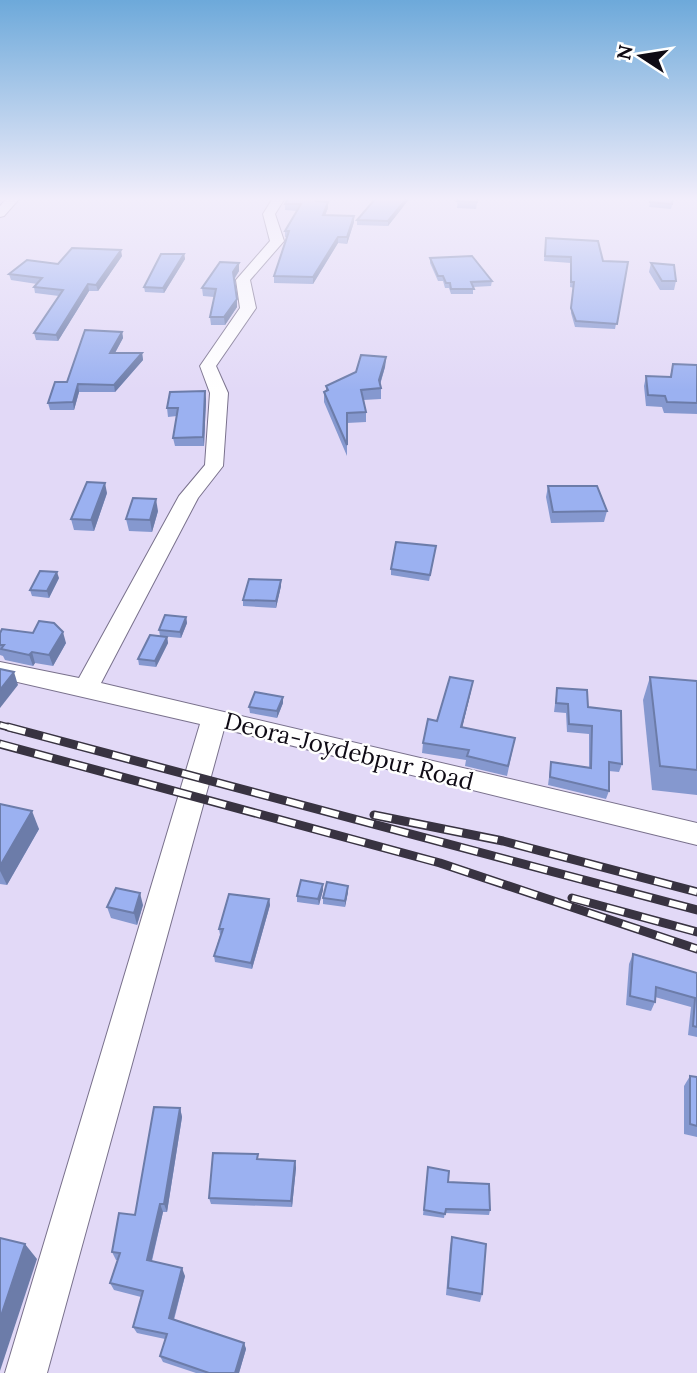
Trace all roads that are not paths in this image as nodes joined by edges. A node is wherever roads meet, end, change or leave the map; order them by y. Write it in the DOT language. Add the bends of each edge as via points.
graph roads {
  1 [pos="259,262"];
  2 [pos="0,670"];
  3 [pos="86,688"];
  4 [pos="214,718"];
  5 [pos="697,834"];
  6 [pos="26,1373"];
  1 -- 3 [label="street" via="243,280 248,309 208,366 219,393 214,467 189,496"];
  2 -- 3 [label="street, Deora-Joydebpur Road"];
  3 -- 4 [label="street, Deora-Joydebpur Road"];
  4 -- 5 [label="street, Deora-Joydebpur Road"];
  4 -- 6 [label="street"];
}
